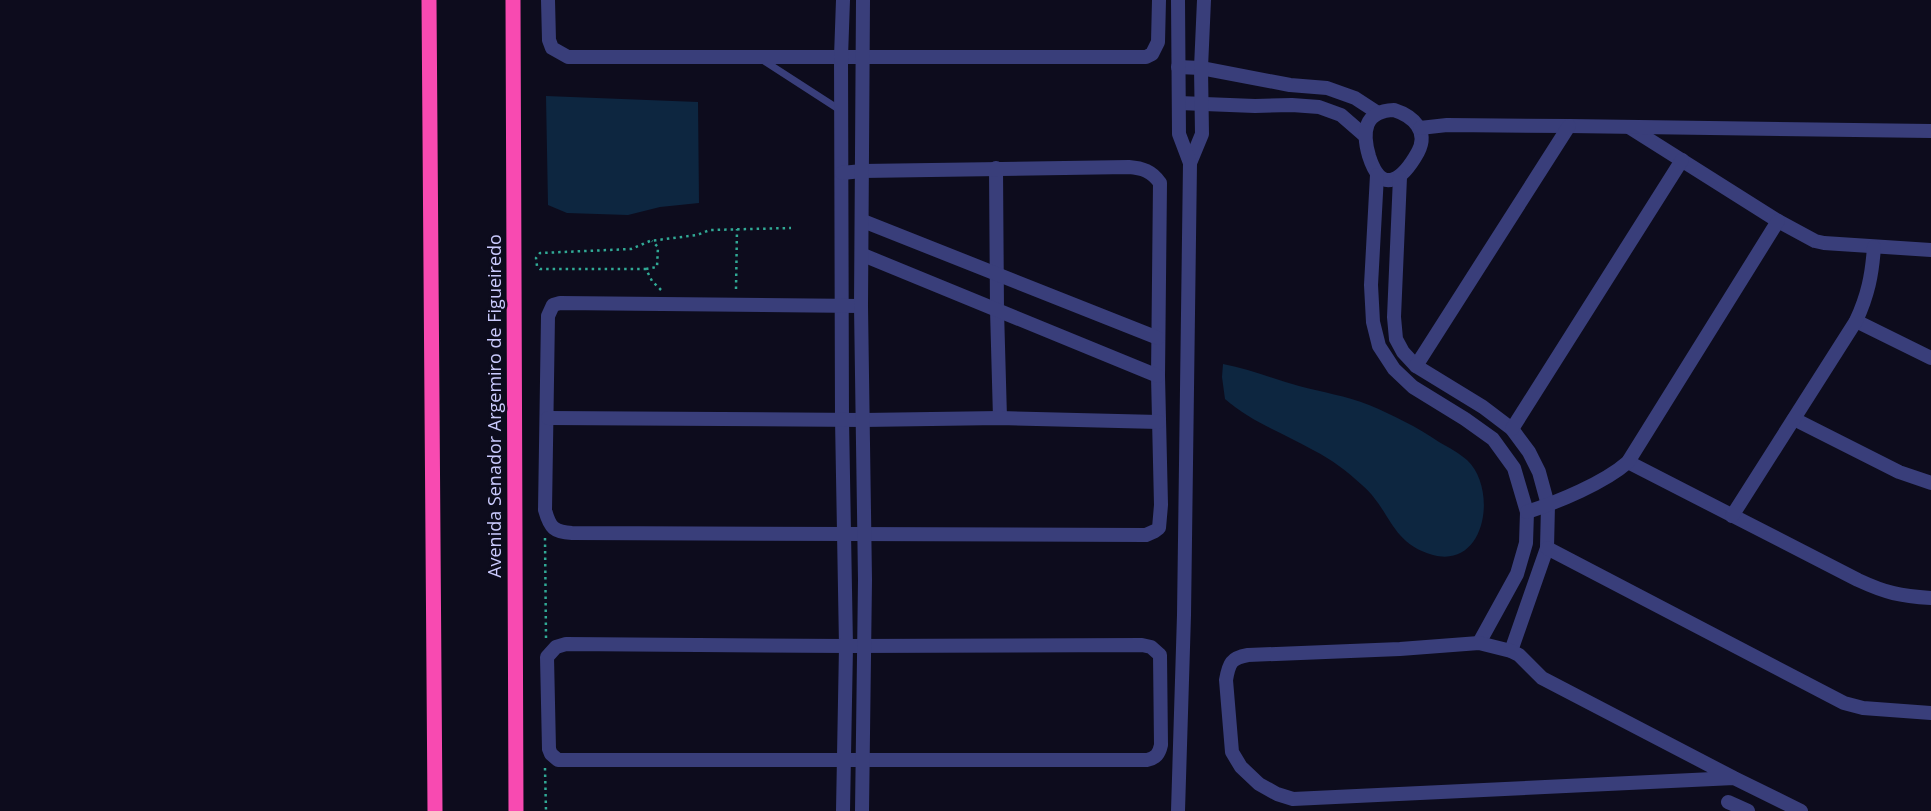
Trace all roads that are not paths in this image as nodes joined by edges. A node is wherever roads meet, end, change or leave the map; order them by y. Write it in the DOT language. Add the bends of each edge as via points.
graph roads {
  1 [pos="429,0"];
  2 [pos="513,0"];
  3 [pos="548,0"];
  4 [pos="842,0"];
  5 [pos="863,0"];
  6 [pos="1159,0"];
  7 [pos="1178,0"];
  8 [pos="1204,0"];
  9 [pos="841,57"];
  10 [pos="863,57"];
  11 [pos="758,58"];
  12 [pos="1178,67"];
  13 [pos="1201,68"];
  14 [pos="1178,103"];
  15 [pos="1203,104"];
  16 [pos="841,110"];
  17 [pos="1378,113"];
  18 [pos="1569,126"];
  19 [pos="1629,126"];
  20 [pos="1420,128"];
  21 [pos="1931,131"];
  22 [pos="1364,135"];
  23 [pos="1682,160"];
  24 [pos="1190,163"];
  25 [pos="996,168"];
  26 [pos="862,171"];
  27 [pos="842,173"];
  28 [pos="1377,175"];
  29 [pos="1400,177"];
  30 [pos="863,221"];
  31 [pos="1778,221"];
  32 [pos="1874,247"];
  33 [pos="1931,250"];
  34 [pos="863,255"];
  35 [pos="996,274"];
  36 [pos="843,306"];
  37 [pos="861,306"];
  38 [pos="997,310"];
  39 [pos="1856,321"];
  40 [pos="1158,338"];
  41 [pos="1931,358"];
  42 [pos="1416,366"];
  43 [pos="1158,376"];
  44 [pos="548,418"];
  45 [pos="1000,418"];
  46 [pos="842,419"];
  47 [pos="1794,419"];
  48 [pos="863,420"];
  49 [pos="1159,422"];
  50 [pos="1512,429"];
  51 [pos="1628,462"];
  52 [pos="1931,482"];
  53 [pos="1548,505"];
  54 [pos="1527,512"];
  55 [pos="1732,516"];
  56 [pos="845,532"];
  57 [pos="864,533"];
  58 [pos="1547,548"];
  59 [pos="1931,598"];
  60 [pos="1479,643"];
  61 [pos="846,646"];
  62 [pos="863,646"];
  63 [pos="1511,651"];
  64 [pos="1931,713"];
  65 [pos="844,760"];
  66 [pos="862,760"];
  67 [pos="1734,778"];
  68 [pos="1728,802"];
  69 [pos="435,811"];
  70 [pos="516,811"];
  71 [pos="844,811"];
  72 [pos="862,811"];
  73 [pos="1178,811"];
  74 [pos="1748,811"];
  75 [pos="1801,811"];
  1 -- 69 [label="highway"];
  2 -- 70 [label="highway, Avenida Senador Argemiro de Figueiredo"];
  3 -- 11 [label="street" via="549,40 552,48 568,57"];
  4 -- 9 [label="street"];
  5 -- 10 [label="street"];
  6 -- 10 [label="street" via="1158,42 1152,54 1146,56"];
  7 -- 12 [label="street"];
  8 -- 13 [label="street"];
  9 -- 10 [label="street"];
  9 -- 11 [label="street"];
  9 -- 16 [label="street"];
  10 -- 26 [label="street"];
  11 -- 16 [label="lane"];
  12 -- 13 [label="street"];
  12 -- 14 [label="street"];
  13 -- 15 [label="street"];
  13 -- 17 [label="street" via="1290,85 1327,88 1355,98"];
  14 -- 15 [label="street"];
  14 -- 24 [label="street" via="1179,134"];
  15 -- 22 [label="street" via="1319,107 1341,115"];
  15 -- 24 [label="street" via="1202,134"];
  16 -- 27 [label="street"];
  17 -- 20 [label="street" via="1394,110 1414,119"];
  17 -- 22 [label="street" via="1371,118"];
  18 -- 19 [label="street"];
  18 -- 20 [label="street" via="1447,125"];
  18 -- 42 [label="street"];
  19 -- 21 [label="street"];
  19 -- 23 [label="street"];
  20 -- 29 [label="street" via="1421,146"];
  22 -- 28 [label="street"];
  23 -- 31 [label="street"];
  23 -- 50 [label="street"];
  24 -- 73 [label="street"];
  25 -- 26 [label="street"];
  25 -- 35 [label="street"];
  25 -- 40 [label="street" via="1129,167 1140,168 1155,176 1160,183"];
  26 -- 27 [label="street"];
  26 -- 30 [label="street"];
  27 -- 36 [label="street"];
  28 -- 29 [label="street" via="1388,180"];
  28 -- 54 [label="street" via="1371,285 1373,322 1379,346 1413,388 1493,439 1514,468"];
  29 -- 42 [label="street" via="1394,317 1396,339"];
  30 -- 34 [label="street"];
  30 -- 35 [label="street"];
  31 -- 32 [label="street" via="1815,241"];
  31 -- 51 [label="street"];
  32 -- 33 [label="street"];
  32 -- 39 [label="street" via="1872,274"];
  34 -- 37 [label="street"];
  34 -- 38 [label="street"];
  35 -- 38 [label="street"];
  35 -- 40 [label="street"];
  36 -- 37 [label="street"];
  36 -- 44 [label="street" via="553,305 548,316"];
  36 -- 46 [label="street"];
  37 -- 48 [label="street"];
  38 -- 43 [label="street"];
  38 -- 45 [label="street"];
  39 -- 41 [label="street"];
  39 -- 47 [label="street"];
  40 -- 43 [label="street"];
  42 -- 50 [label="street"];
  43 -- 49 [label="street"];
  44 -- 46 [label="street"];
  44 -- 56 [label="street" via="545,510 554,529 567,532"];
  45 -- 48 [label="street"];
  45 -- 49 [label="street"];
  46 -- 48 [label="street"];
  46 -- 56 [label="street"];
  47 -- 52 [label="street" via="1899,472"];
  47 -- 55 [label="street"];
  48 -- 57 [label="street"];
  49 -- 57 [label="street" via="1162,505 1159,528 1146,535"];
  50 -- 53 [label="street" via="1539,472"];
  51 -- 53 [label="street" via="1600,480"];
  51 -- 55 [label="street"];
  53 -- 54 [label="street"];
  53 -- 58 [label="street"];
  54 -- 60 [label="street" via="1526,543 1517,574"];
  55 -- 59 [label="street" via="1884,592"];
  56 -- 57 [label="street"];
  56 -- 61 [label="street"];
  57 -- 62 [label="street"];
  58 -- 63 [label="street"];
  58 -- 64 [label="street" via="1844,703 1863,708"];
  60 -- 63 [label="street"];
  60 -- 67 [label="street" via="1237,657 1232,661 1226,680 1232,752 1241,767 1259,784 1293,799"];
  61 -- 62 [label="street"];
  61 -- 65 [label="street"];
  61 -- 65 [label="street" via="566,644 556,646 547,657 549,749 558,760"];
  62 -- 66 [label="street"];
  62 -- 66 [label="street" via="1151,647 1160,655 1161,745 1157,755 1147,760"];
  63 -- 67 [label="street" via="1542,678"];
  65 -- 66 [label="street"];
  65 -- 71 [label="street"];
  66 -- 72 [label="street"];
  67 -- 75 [label="street"];
  68 -- 74 [label="street"];
}
